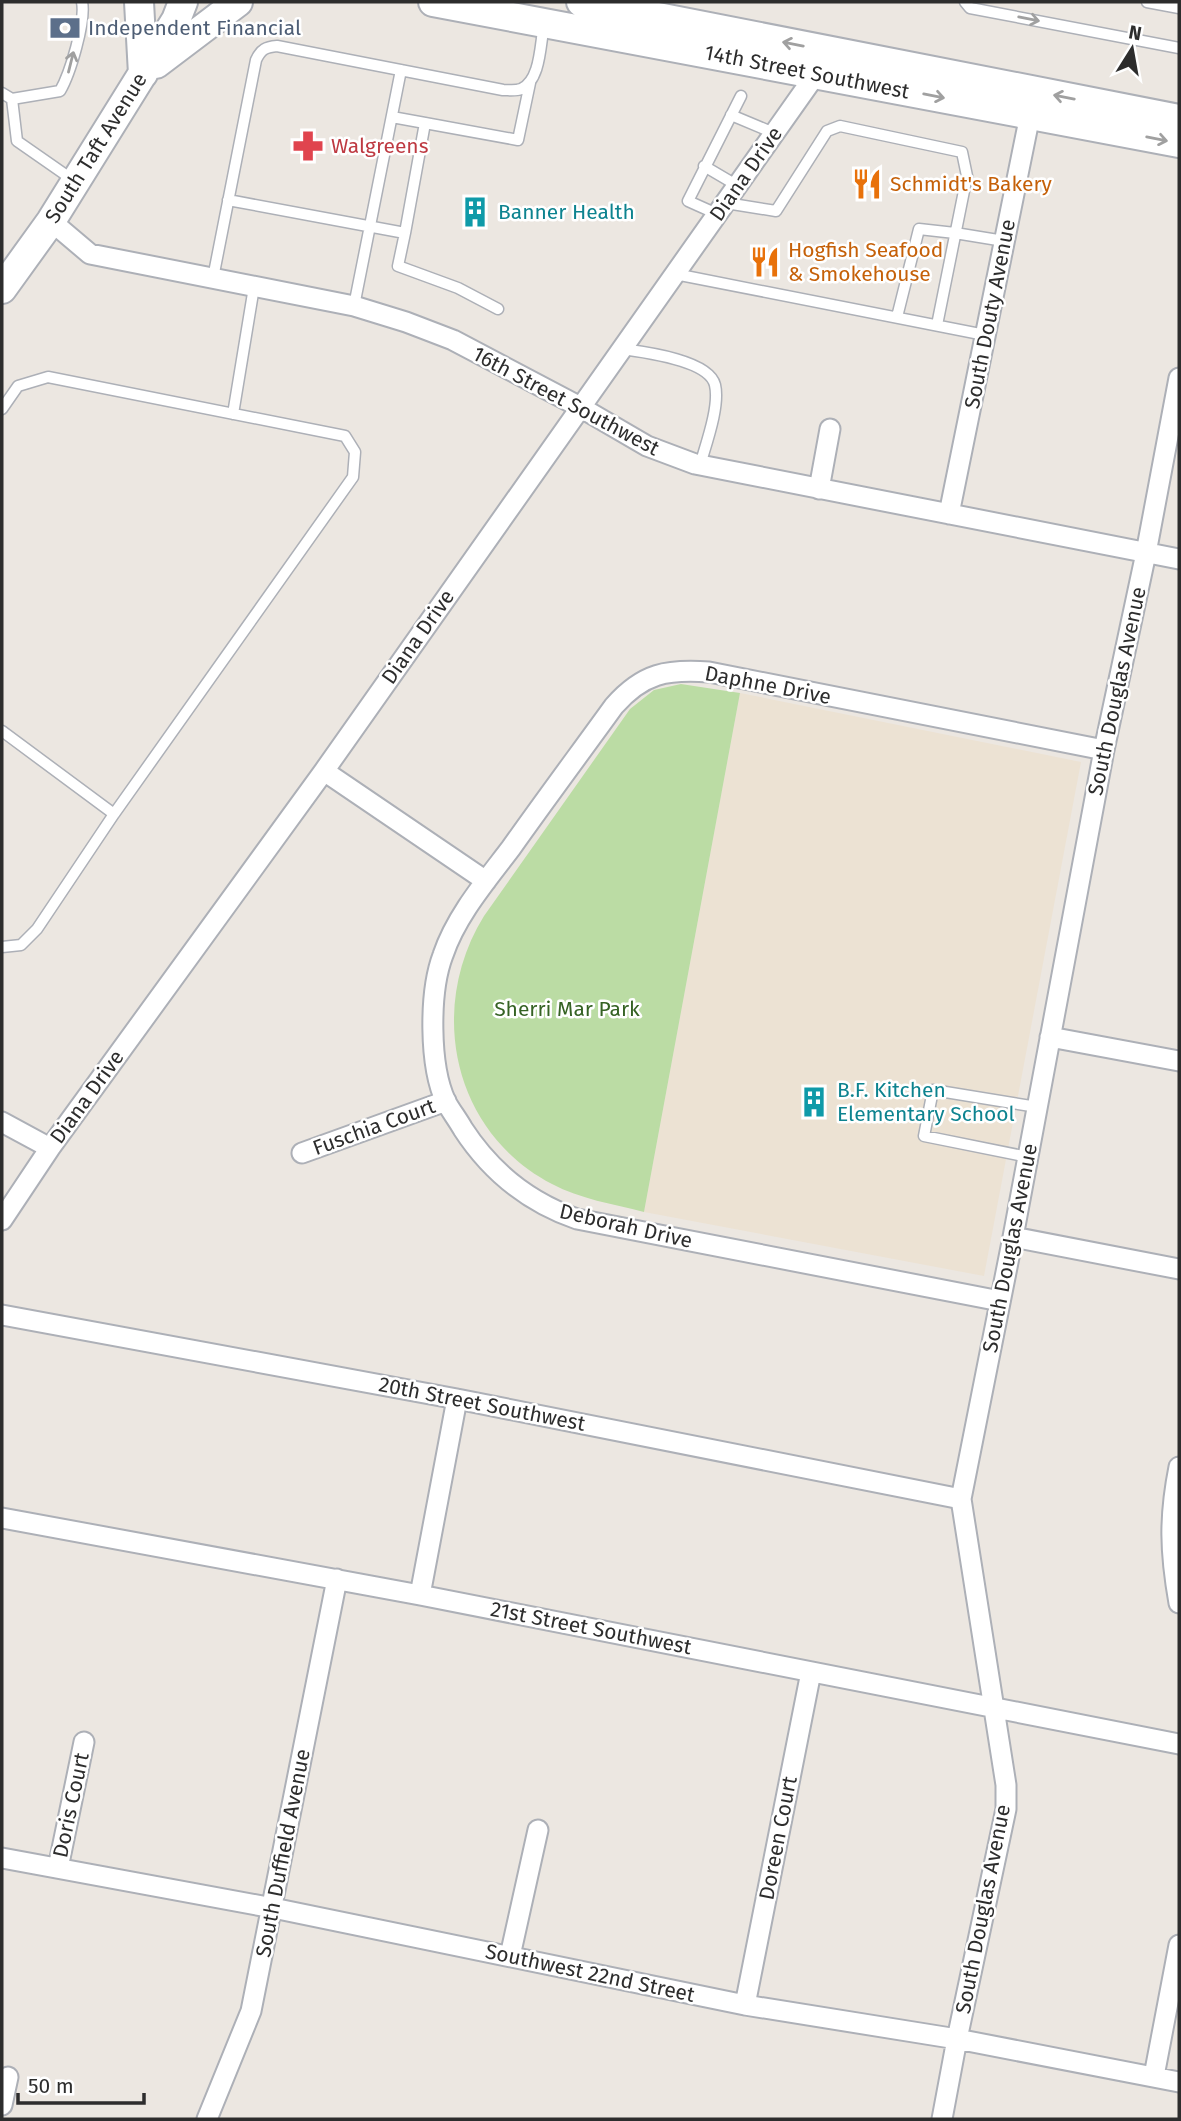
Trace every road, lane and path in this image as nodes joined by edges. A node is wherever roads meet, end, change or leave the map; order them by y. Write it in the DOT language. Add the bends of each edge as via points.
graph roads {
  1 [pos="82,2"];
  2 [pos="139,2"];
  3 [pos="183,2"];
  4 [pos="238,2"];
  5 [pos="433,2"];
  6 [pos="965,2"];
  7 [pos="1147,2"];
  8 [pos="1179,8"];
  9 [pos="561,13"];
  10 [pos="646,26"];
  11 [pos="710,27"];
  12 [pos="1179,48"];
  13 [pos="824,62"];
  14 [pos="401,70"];
  15 [pos="143,74"];
  16 [pos="530,83"];
  17 [pos="2,93"];
  18 [pos="741,96"];
  19 [pos="12,99"];
  20 [pos="731,115"];
  21 [pos="1030,115"];
  22 [pos="392,117"];
  23 [pos="1179,119"];
  24 [pos="425,123"];
  25 [pos="775,134"];
  26 [pos="1179,143"];
  27 [pos="704,166"];
  28 [pos="75,181"];
  29 [pos="738,186"];
  30 [pos="228,200"];
  31 [pos="721,209"];
  32 [pos="51,221"];
  33 [pos="370,226"];
  34 [pos="405,233"];
  35 [pos="955,233"];
  36 [pos="1004,241"];
  37 [pos="675,274"];
  38 [pos="213,278"];
  39 [pos="254,287"];
  40 [pos="2,289"];
  41 [pos="354,306"];
  42 [pos="498,309"];
  43 [pos="897,317"];
  44 [pos="937,325"];
  45 [pos="985,335"];
  46 [pos="622,349"];
  47 [pos="1179,378"];
  48 [pos="580,407"];
  49 [pos="2,410"];
  50 [pos="233,414"];
  51 [pos="830,429"];
  52 [pos="700,465"];
  53 [pos="819,489"];
  54 [pos="949,514"];
  55 [pos="1146,553"];
  56 [pos="1179,559"];
  57 [pos="2,731"];
  58 [pos="1104,750"];
  59 [pos="324,771"];
  60 [pos="114,814"];
  61 [pos="486,881"];
  62 [pos="2,947"];
  63 [pos="1050,1037"];
  64 [pos="1179,1061"];
  65 [pos="446,1101"];
  66 [pos="1037,1107"];
  67 [pos="2,1122"];
  68 [pos="50,1148"];
  69 [pos="302,1153"];
  70 [pos="1028,1157"];
  71 [pos="2,1220"];
  72 [pos="1013,1237"];
  73 [pos="1179,1269"];
  74 [pos="1000,1301"];
  75 [pos="2,1315"];
  76 [pos="457,1399"];
  77 [pos="1179,1466"];
  78 [pos="961,1499"];
  79 [pos="2,1518"];
  80 [pos="337,1579"];
  81 [pos="420,1595"];
  82 [pos="1179,1603"];
  83 [pos="811,1672"];
  84 [pos="993,1706"];
  85 [pos="84,1742"];
  86 [pos="1179,1744"];
  87 [pos="538,1829"];
  88 [pos="2,1858"];
  89 [pos="58,1868"];
  90 [pos="273,1908"];
  91 [pos="1179,1945"];
  92 [pos="510,1956"];
  93 [pos="745,2005"];
  94 [pos="957,2039"];
  95 [pos="1154,2076"];
  96 [pos="8,2077"];
  97 [pos="1179,2082"];
  98 [pos="2,2105"];
  99 [pos="206,2119"];
  100 [pos="943,2119"];
  19 -- 1 [label="lane, one-way" via="60,92 81,22"];
  2 -- 15 [label="main road"];
  3 -- 15 [label="main road, South Taft Avenue"];
  4 -- 15 [label="main road"];
  5 -- 9 [label="main road, 14th Street Southwest"];
  6 -- 12 [label="lane, one-way" via="970,8"];
  7 -- 8 [label="lane"];
  9 -- 11 [label="main road, 14th Street Southwest"];
  9 -- 13 [label="main road, 14th Street Southwest"];
  9 -- 16 [label="lane"];
  10 -- 11 [label="lane"];
  13 -- 11 [label="main road, 14th Street Southwest, one-way"];
  13 -- 21 [label="main road, 14th Street Southwest, one-way"];
  23 -- 13 [label="main road, 14th Street Southwest, one-way"];
  13 -- 25 [label="street, Diana Drive"];
  14 -- 16 [label="lane" via="503,90 520,90"];
  14 -- 22 [label="lane"];
  14 -- 30 [label="lane" via="267,46 256,60"];
  15 -- 28 [label="main road, South Taft Avenue"];
  16 -- 24 [label="lane" via="518,139"];
  17 -- 19 [label="lane"];
  18 -- 20 [label="lane"];
  19 -- 28 [label="lane" via="17,141"];
  20 -- 25 [label="lane"];
  20 -- 27 [label="lane"];
  21 -- 26 [label="main road, 14th Street Southwest, one-way"];
  21 -- 36 [label="street, South Douty Avenue"];
  22 -- 24 [label="lane"];
  22 -- 33 [label="lane"];
  24 -- 34 [label="lane"];
  25 -- 29 [label="street, Diana Drive"];
  27 -- 29 [label="lane"];
  27 -- 31 [label="lane" via="688,201"];
  28 -- 32 [label="main road, South Taft Avenue"];
  29 -- 31 [label="street, Diana Drive"];
  30 -- 33 [label="lane"];
  30 -- 38 [label="lane"];
  31 -- 35 [label="lane" via="776,211 827,131 840,126 962,152 967,176"];
  31 -- 37 [label="street, Diana Drive"];
  32 -- 38 [label="street, 16th Street Southwest" via="90,254"];
  32 -- 40 [label="main road, South Taft Avenue"];
  33 -- 34 [label="lane"];
  33 -- 41 [label="lane"];
  34 -- 42 [label="lane" via="398,267 458,288"];
  35 -- 36 [label="lane"];
  35 -- 43 [label="lane" via="919,229"];
  35 -- 44 [label="lane"];
  36 -- 45 [label="street, South Douty Avenue"];
  37 -- 43 [label="lane"];
  37 -- 46 [label="street, Diana Drive"];
  38 -- 39 [label="street, 16th Street Southwest"];
  39 -- 41 [label="street, 16th Street Southwest"];
  39 -- 50 [label="lane"];
  41 -- 48 [label="street, 16th Street Southwest" via="453,340"];
  43 -- 44 [label="lane"];
  44 -- 45 [label="lane"];
  45 -- 54 [label="street, South Douty Avenue"];
  46 -- 48 [label="street, Diana Drive"];
  46 -- 52 [label="lane" via="695,366 712,376 716,399"];
  47 -- 55 [label="street, South Douglas Avenue"];
  48 -- 52 [label="street, 16th Street Southwest" via="647,446"];
  48 -- 59 [label="street, Diana Drive"];
  49 -- 50 [label="lane" via="18,386 48,377"];
  50 -- 60 [label="lane" via="345,436 355,452 353,477"];
  51 -- 53 [label="street"];
  52 -- 53 [label="street, 16th Street Southwest"];
  53 -- 54 [label="street, 16th Street Southwest"];
  54 -- 55 [label="street, 16th Street Southwest"];
  55 -- 56 [label="street, 16th Street Southwest"];
  55 -- 58 [label="street, South Douglas Avenue"];
  57 -- 60 [label="lane"];
  58 -- 61 [label="street, Daphne Drive" via="709,672 664,673 634,685 614,706"];
  58 -- 63 [label="street, South Douglas Avenue"];
  59 -- 61 [label="street"];
  59 -- 68 [label="street, Diana Drive"];
  60 -- 62 [label="lane" via="37,929 21,945"];
  61 -- 65 [label="street, Deborah Drive" via="459,923 437,975 435,1058"];
  63 -- 64 [label="street"];
  63 -- 66 [label="street, South Douglas Avenue"];
  65 -- 69 [label="street, Fuschia Court"];
  65 -- 74 [label="street, Deborah Drive" via="496,1172 558,1213"];
  66 -- 70 [label="street, South Douglas Avenue"];
  66 -- 70 [label="lane" via="933,1090 926,1124 924,1136"];
  67 -- 68 [label="street"];
  68 -- 71 [label="street, Diana Drive"];
  70 -- 72 [label="street, South Douglas Avenue"];
  72 -- 73 [label="street"];
  72 -- 74 [label="street, South Douglas Avenue"];
  74 -- 78 [label="street, South Douglas Avenue"];
  75 -- 76 [label="street, 20th Street Southwest"];
  76 -- 78 [label="street, 20th Street Southwest"];
  76 -- 81 [label="street"];
  77 -- 82 [label="street" via="1171,1514"];
  78 -- 84 [label="street, South Douglas Avenue"];
  79 -- 80 [label="street, 21st Street Southwest"];
  80 -- 81 [label="street, 21st Street Southwest"];
  80 -- 90 [label="street, South Duffield Avenue"];
  81 -- 83 [label="street, 21st Street Southwest"];
  83 -- 84 [label="street, 21st Street Southwest"];
  83 -- 93 [label="street, Doreen Court"];
  84 -- 86 [label="street, 21st Street Southwest"];
  84 -- 94 [label="street, South Douglas Avenue" via="1006,1809"];
  85 -- 89 [label="street, Doris Court"];
  87 -- 92 [label="street"];
  88 -- 89 [label="street, Southwest 22nd Street"];
  89 -- 90 [label="street, Southwest 22nd Street"];
  90 -- 92 [label="street, Southwest 22nd Street"];
  90 -- 99 [label="street, South Duffield Avenue" via="251,2011"];
  91 -- 95 [label="street"];
  92 -- 93 [label="street, Southwest 22nd Street"];
  93 -- 94 [label="street, Southwest 22nd Street"];
  94 -- 95 [label="street, Southwest 22nd Street"];
  94 -- 100 [label="street, South Douglas Avenue"];
  95 -- 97 [label="street, Southwest 22nd Street"];
  96 -- 98 [label="street"];
}
